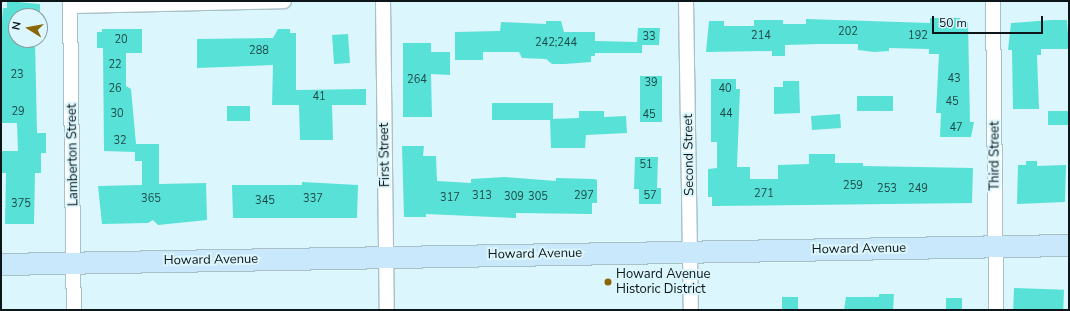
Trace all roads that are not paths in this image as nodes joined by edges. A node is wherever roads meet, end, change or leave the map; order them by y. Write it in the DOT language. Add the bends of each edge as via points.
graph roads {
  1 [pos="284,1"];
  2 [pos="383,1"];
  3 [pos="686,1"];
  4 [pos="993,1"];
  5 [pos="70,3"];
  6 [pos="1069,245"];
  7 [pos="995,246"];
  8 [pos="690,252"];
  9 [pos="386,257"];
  10 [pos="74,263"];
  11 [pos="1,264"];
  12 [pos="74,310"];
  13 [pos="386,310"];
  14 [pos="691,310"];
  15 [pos="996,310"];
  1 -- 5 [label="street"];
  2 -- 9 [label="street, First Street"];
  3 -- 8 [label="street, Second Street"];
  4 -- 7 [label="street, Third Street"];
  5 -- 10 [label="street, Lamberton Street"];
  6 -- 7 [label="main road, Howard Avenue"];
  7 -- 8 [label="main road, Howard Avenue"];
  7 -- 15 [label="street, Third Street"];
  8 -- 9 [label="main road, Howard Avenue"];
  8 -- 14 [label="street, Second Street"];
  9 -- 10 [label="main road, Howard Avenue"];
  9 -- 13 [label="street, First Street"];
  10 -- 11 [label="main road, Howard Avenue"];
  10 -- 12 [label="street, Lamberton Street"];
}
